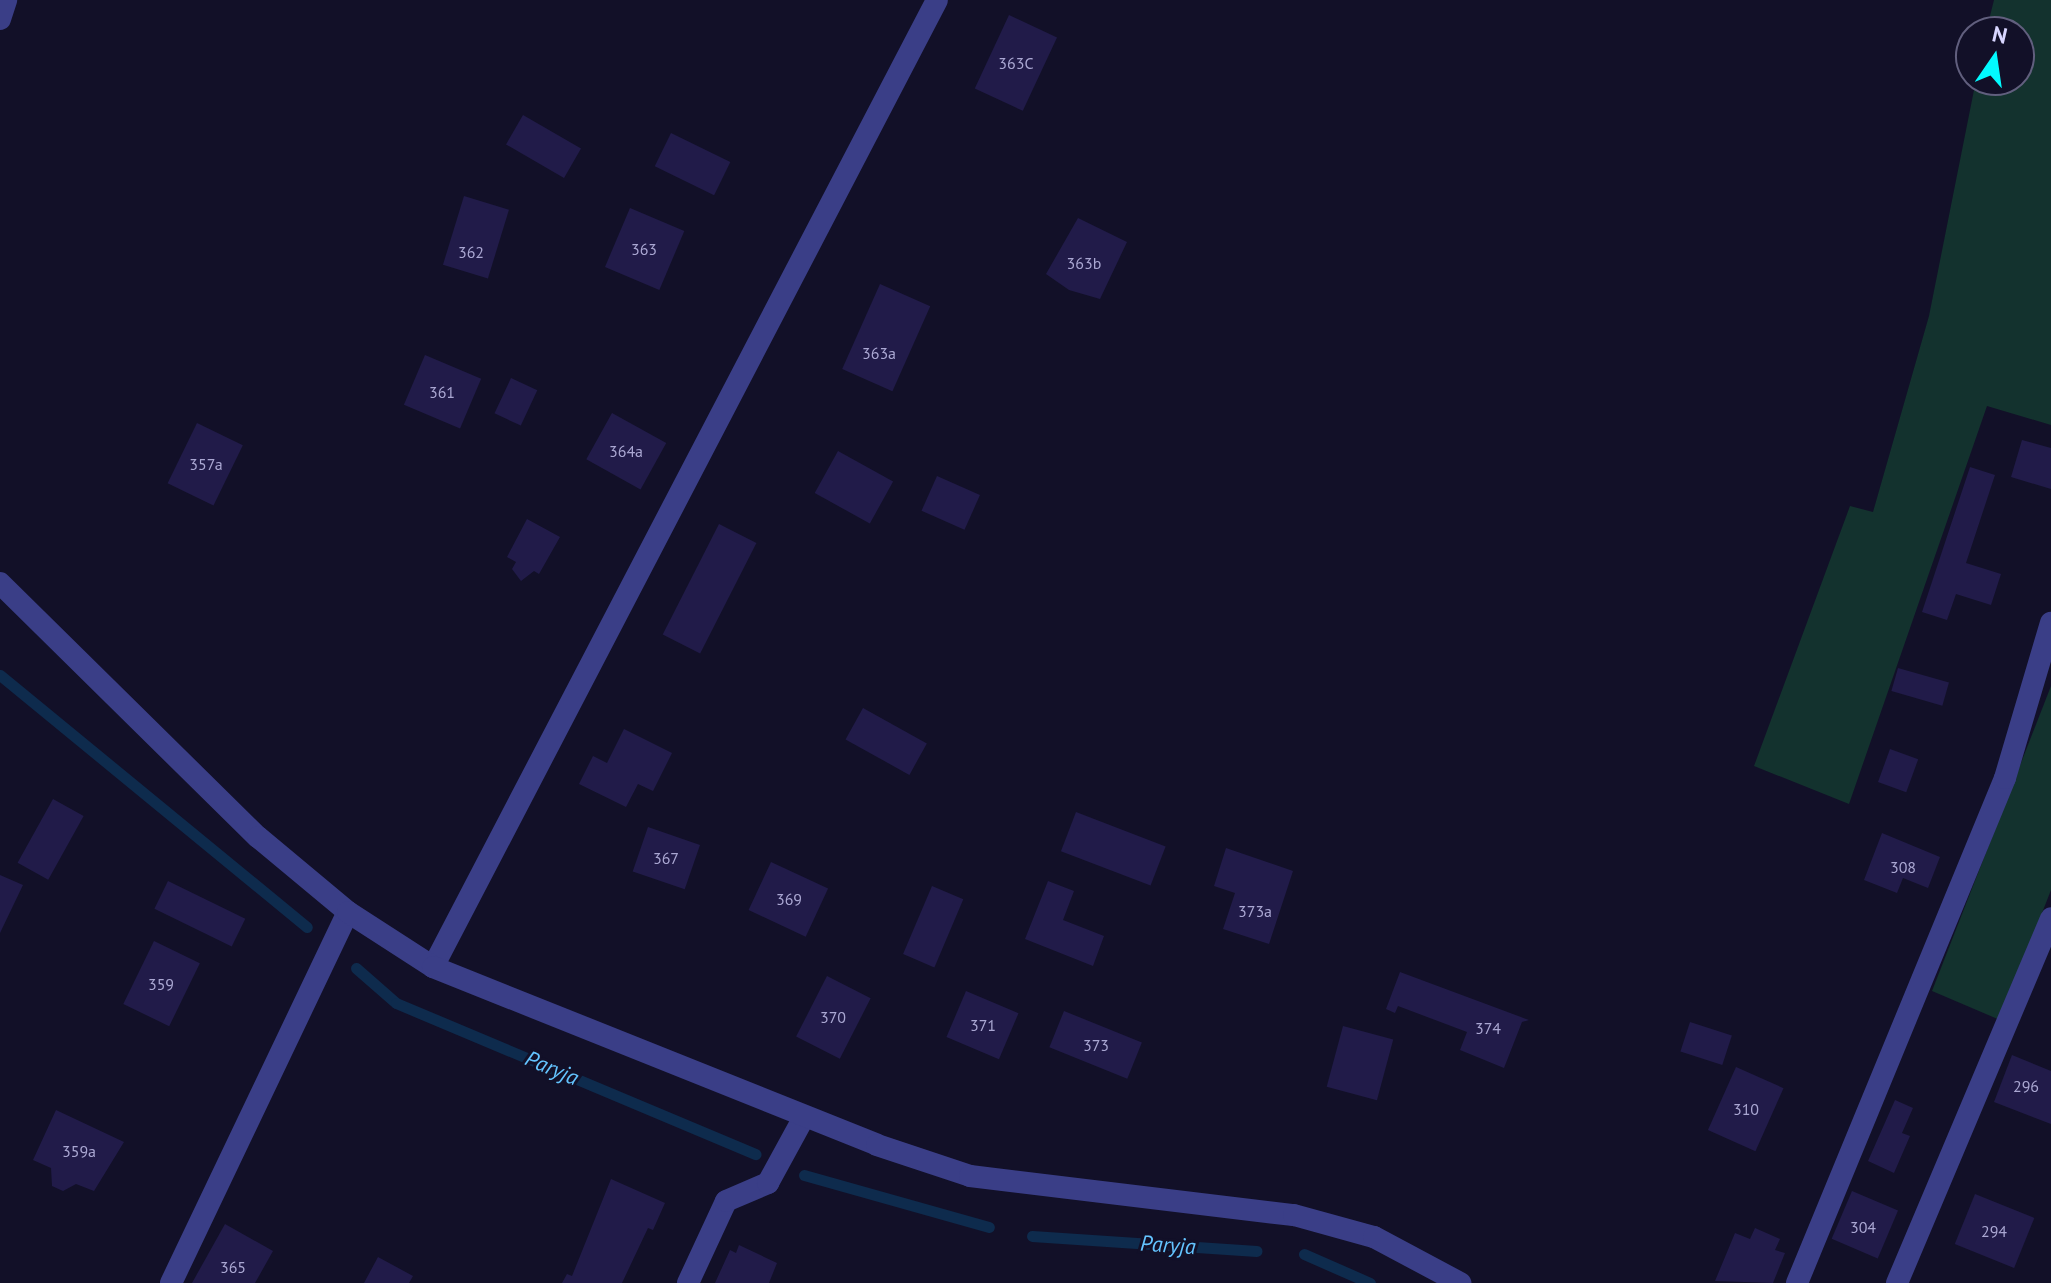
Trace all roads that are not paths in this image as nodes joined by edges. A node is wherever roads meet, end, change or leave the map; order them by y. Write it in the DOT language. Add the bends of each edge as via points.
graph roads {
  1 [pos="6,0"];
  2 [pos="937,0"];
  3 [pos="0,19"];
  4 [pos="0,583"];
  5 [pos="2051,623"];
  6 [pos="348,912"];
  7 [pos="2051,918"];
  8 [pos="433,967"];
  9 [pos="804,1117"];
  10 [pos="171,1283"];
  11 [pos="688,1283"];
  12 [pos="1460,1283"];
  13 [pos="1797,1283"];
  14 [pos="1897,1283"];
  1 -- 3 [label="street"];
  2 -- 8 [label="street"];
  4 -- 6 [label="street" via="237,817"];
  5 -- 13 [label="street" via="2005,778"];
  6 -- 8 [label="street"];
  6 -- 10 [label="street"];
  7 -- 14 [label="street"];
  8 -- 9 [label="street"];
  9 -- 11 [label="street" via="768,1183 726,1201"];
  9 -- 12 [label="street" via="970,1176 1294,1215 1374,1237"];
}
